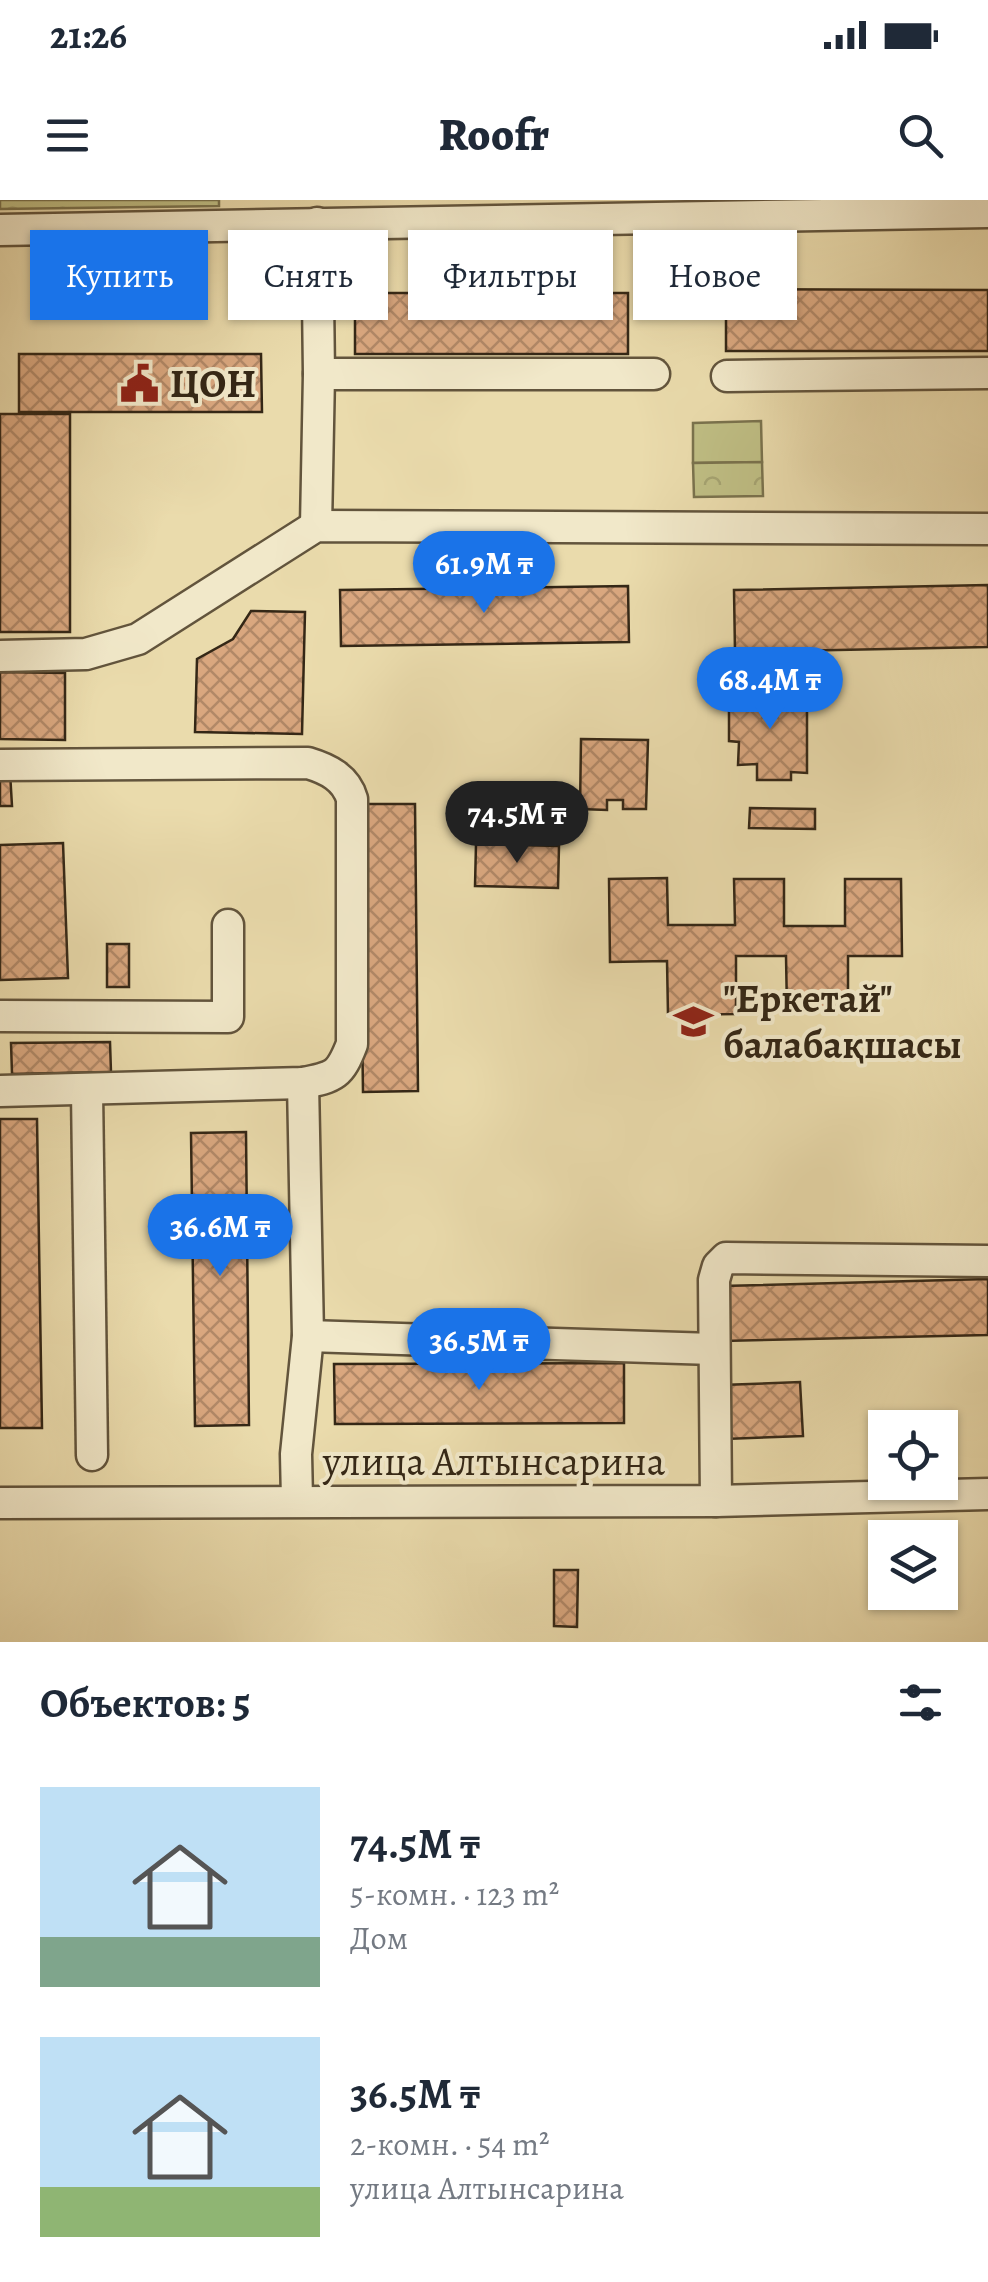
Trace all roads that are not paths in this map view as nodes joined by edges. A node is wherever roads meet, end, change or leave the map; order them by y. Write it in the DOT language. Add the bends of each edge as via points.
graph roads {
  1 [pos="988,212"];
  2 [pos="317,222"];
  3 [pos="0,230"];
  4 [pos="988,373"];
  5 [pos="319,374"];
  6 [pos="654,374"];
  7 [pos="727,376"];
  8 [pos="316,526"];
  9 [pos="988,529"];
  10 [pos="0,656"];
  11 [pos="0,764"];
  12 [pos="228,924"];
  13 [pos="0,1016"];
  14 [pos="302,1083"];
  15 [pos="0,1090"];
  16 [pos="86,1091"];
  17 [pos="988,1260"];
  18 [pos="308,1336"];
  19 [pos="713,1349"];
  20 [pos="92,1454"];
  21 [pos="988,1494"];
  22 [pos="297,1500"];
  23 [pos="716,1501"];
  24 [pos="0,1504"];
  1 -- 2 [label="street"];
  2 -- 3 [label="street"];
  2 -- 5 [label="street"];
  4 -- 7 [label="street"];
  5 -- 6 [label="street"];
  5 -- 8 [label="street"];
  8 -- 9 [label="street"];
  8 -- 10 [label="street" via="138,640 86,654"];
  11 -- 14 [label="street" via="308,762 341,780 352,799 352,1044 342,1070"];
  12 -- 13 [label="street" via="228,1017"];
  14 -- 16 [label="street"];
  14 -- 18 [label="street"];
  15 -- 16 [label="street"];
  16 -- 20 [label="street"];
  17 -- 19 [label="street" via="726,1258 714,1280"];
  18 -- 19 [label="street"];
  18 -- 22 [label="street"];
  19 -- 23 [label="street"];
  21 -- 23 [label="street, улица Алтынсарина"];
  22 -- 23 [label="street, улица Алтынсарина"];
  22 -- 24 [label="street, улица Алтынсарина"];
}
